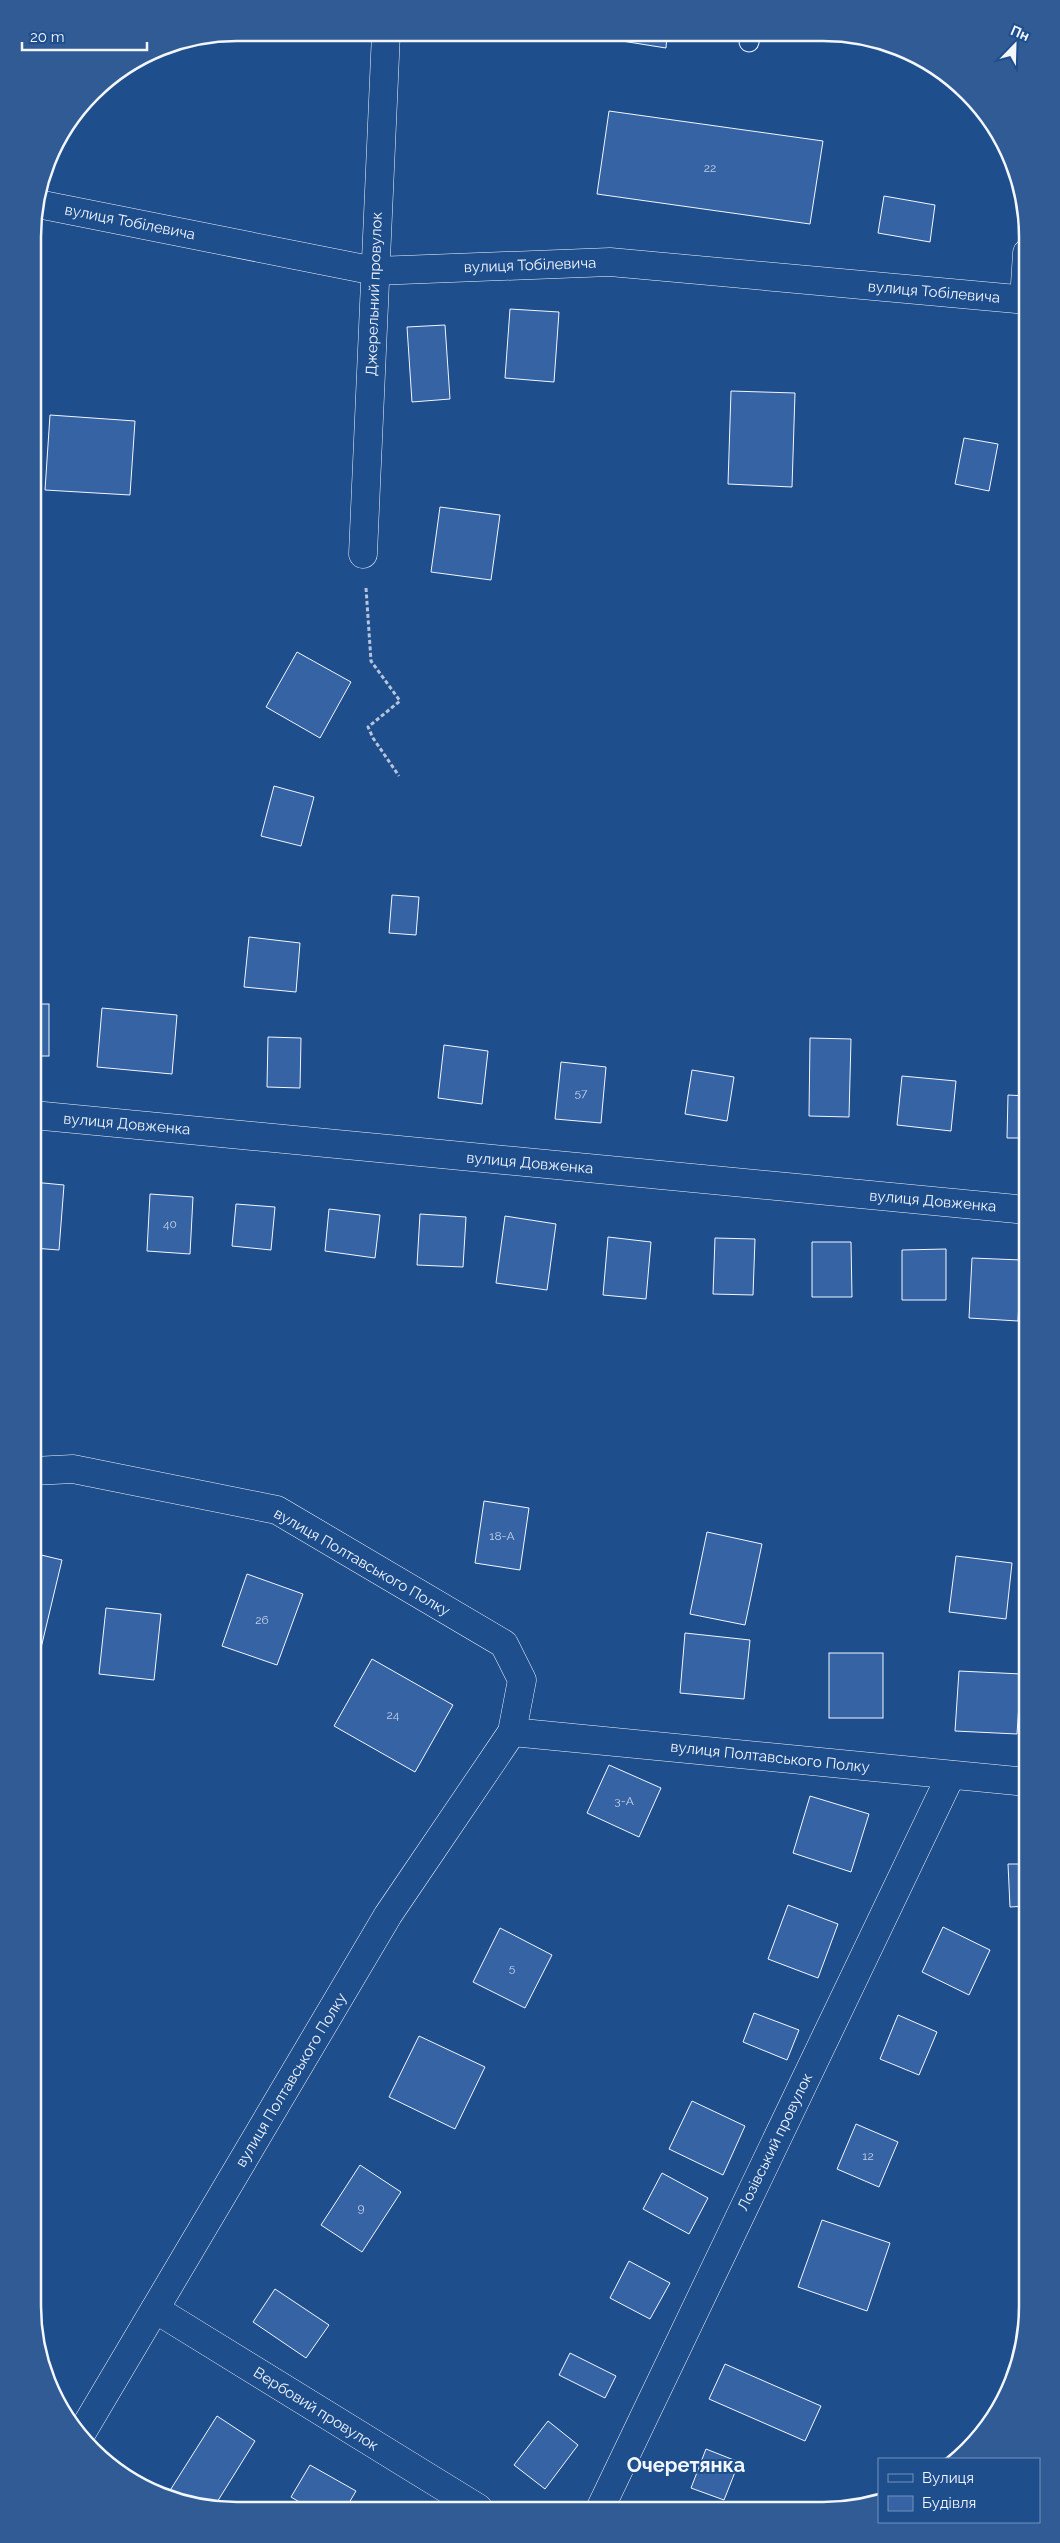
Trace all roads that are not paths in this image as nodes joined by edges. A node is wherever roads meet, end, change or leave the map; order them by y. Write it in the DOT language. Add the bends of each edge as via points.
graph roads {
  1 [pos="386,41"];
  2 [pos="44,205"];
  3 [pos="374,271"];
  4 [pos="1019,299"];
  5 [pos="364,554"];
  6 [pos="41,1116"];
  7 [pos="1019,1209"];
  8 [pos="41,1471"];
  9 [pos="512,1732"];
  10 [pos="951,1775"];
  11 [pos="1019,1781"];
  12 [pos="155,2309"];
  13 [pos="84,2428"];
  14 [pos="468,2502"];
  15 [pos="603,2502"];
  1 -- 3 [label="street, Джерельний провулок"];
  2 -- 3 [label="street, вулиця Тобілевича"];
  3 -- 4 [label="street, вулиця Тобілевича" via="610,262"];
  3 -- 5 [label="street, Джерельний провулок"];
  6 -- 7 [label="street, вулиця Довженка"];
  8 -- 9 [label="street, вулиця Полтавського Полку" via="73,1469 277,1510 504,1644 522,1680"];
  9 -- 10 [label="street, вулиця Полтавського Полку"];
  9 -- 12 [label="street, вулиця Полтавського Полку" via="388,1915"];
  10 -- 11 [label="street, вулиця Полтавського Полку"];
  10 -- 15 [label="street, Лозівський провулок"];
  12 -- 13 [label="street, вулиця Полтавського Полку"];
  12 -- 14 [label="street, Вербовий провулок"];
}
